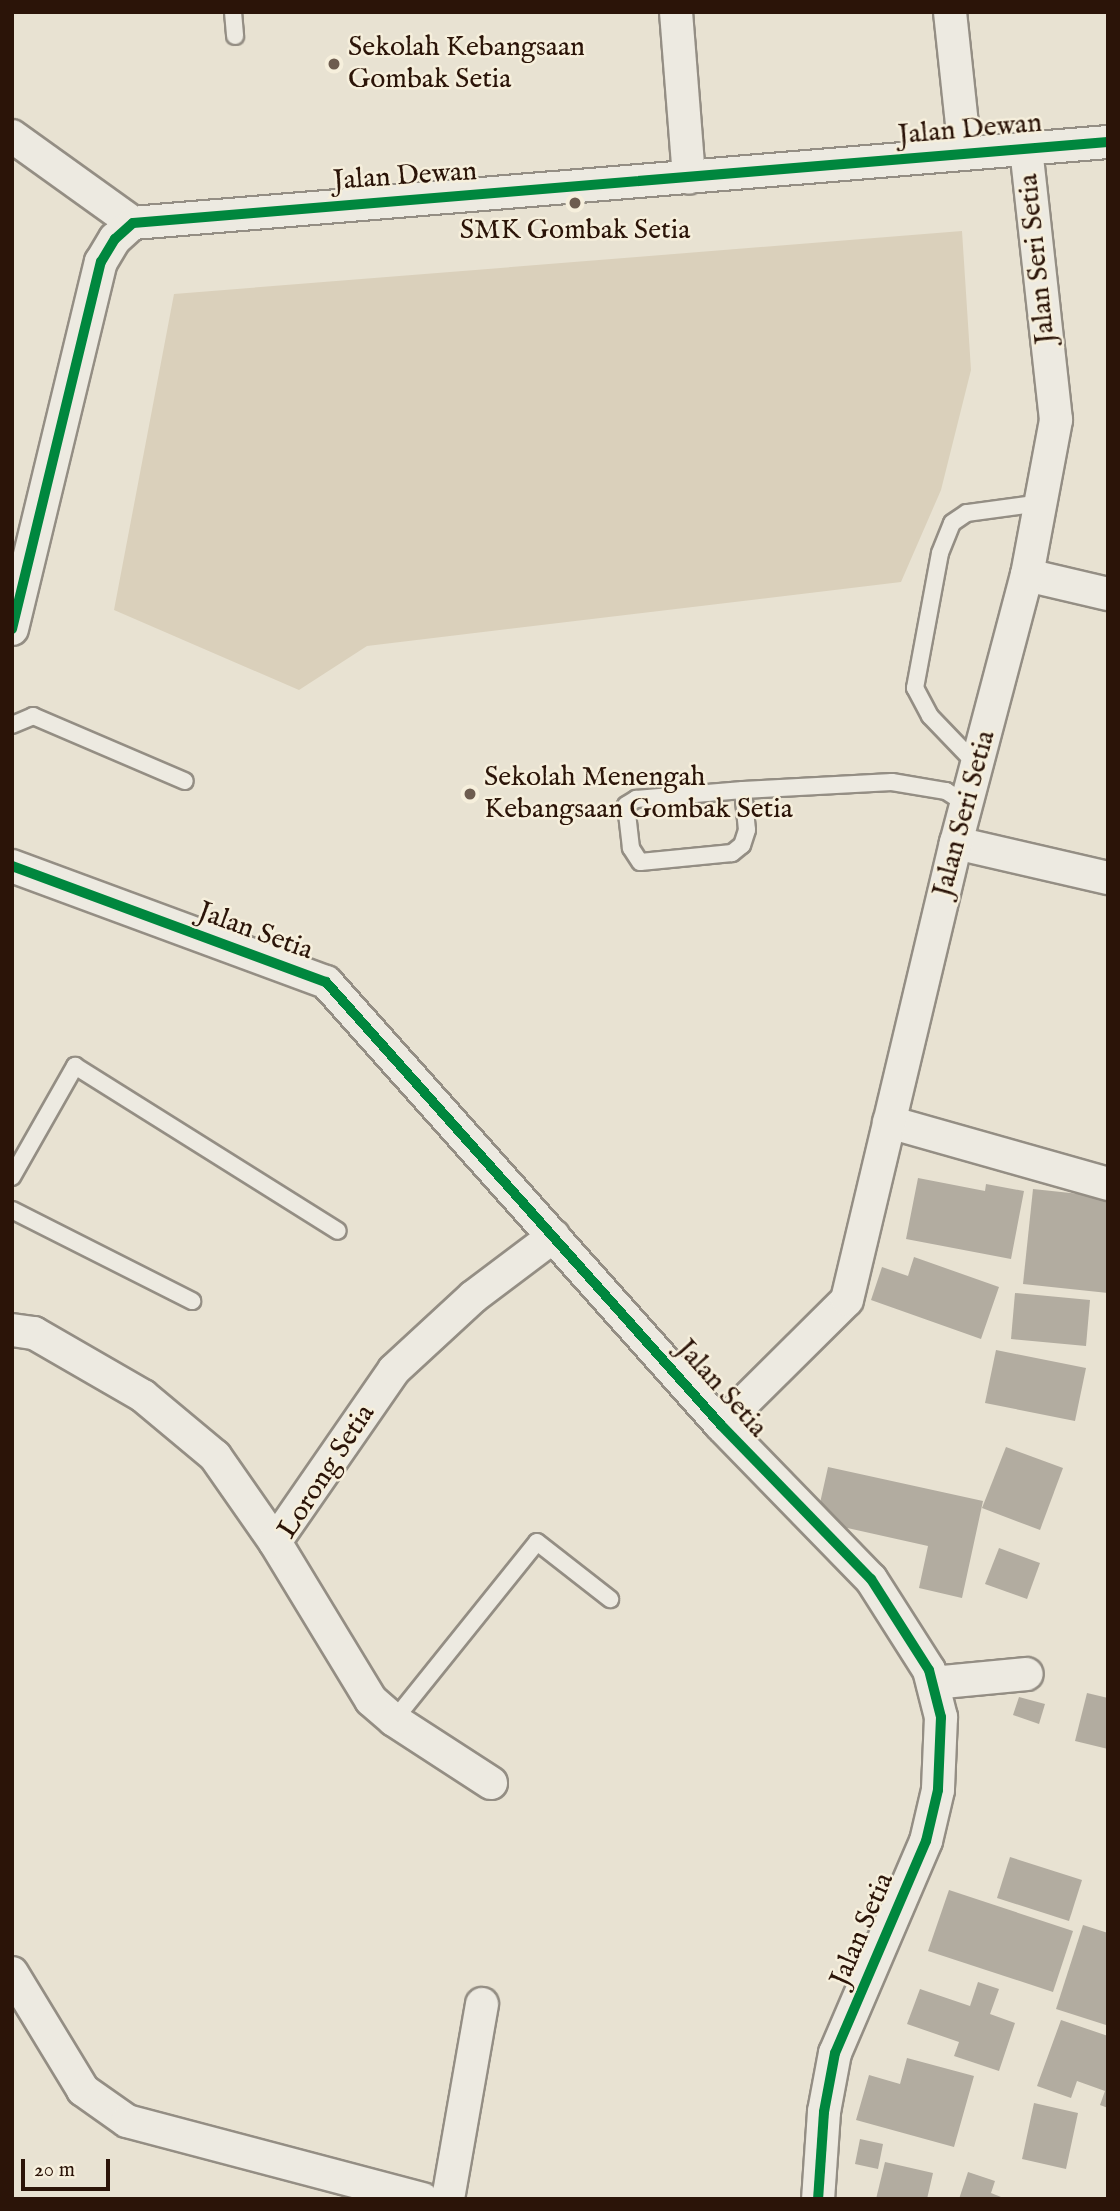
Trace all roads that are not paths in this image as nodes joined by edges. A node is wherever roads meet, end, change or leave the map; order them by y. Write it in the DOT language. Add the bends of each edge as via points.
graph roads {
  1 [pos="233,12"];
  2 [pos="676,12"];
  3 [pos="950,12"];
  4 [pos="235,36"];
  5 [pos="12,136"];
  6 [pos="1108,142"];
  7 [pos="1026,148"];
  8 [pos="965,153"];
  9 [pos="689,177"];
  10 [pos="133,223"];
  11 [pos="1041,503"];
  12 [pos="1027,575"];
  13 [pos="1108,593"];
  14 [pos="16,595"];
  15 [pos="12,629"];
  16 [pos="12,725"];
  17 [pos="977,766"];
  18 [pos="185,781"];
  19 [pos="743,790"];
  20 [pos="966,804"];
  21 [pos="956,842"];
  22 [pos="12,866"];
  23 [pos="1108,878"];
  24 [pos="889,1122"];
  25 [pos="12,1177"];
  26 [pos="1108,1184"];
  27 [pos="12,1210"];
  28 [pos="338,1231"];
  29 [pos="554,1236"];
  30 [pos="192,1301"];
  31 [pos="12,1330"];
  32 [pos="721,1425"];
  33 [pos="275,1542"];
  34 [pos="610,1599"];
  35 [pos="1027,1674"];
  36 [pos="933,1684"];
  37 [pos="394,1720"];
  38 [pos="491,1783"];
  39 [pos="12,1973"];
  40 [pos="482,2004"];
  41 [pos="407,2197"];
  42 [pos="448,2199"];
  43 [pos="818,2199"];
  1 -- 4 [label="lane"];
  2 -- 9 [label="street"];
  3 -- 8 [label="street"];
  5 -- 10 [label="street"];
  6 -- 7 [label="street, Jalan Dewan"];
  7 -- 8 [label="street, Jalan Dewan"];
  7 -- 11 [label="street, Jalan Seri Setia" via="1056,420"];
  8 -- 9 [label="street, Jalan Dewan"];
  9 -- 10 [label="street, Jalan Dewan"];
  10 -- 14 [label="street" via="115,239 101,262"];
  11 -- 12 [label="street, Jalan Seri Setia"];
  11 -- 17 [label="lane" via="967,513 952,523 940,553 915,688 930,716"];
  12 -- 13 [label="street"];
  12 -- 17 [label="street, Jalan Seri Setia"];
  14 -- 15 [label="street"];
  16 -- 18 [label="lane" via="33,716"];
  17 -- 20 [label="street, Jalan Seri Setia"];
  19 -- 19 [label="lane" via="636,799 626,805 631,848 640,862 732,853 742,845 747,830"];
  19 -- 20 [label="lane" via="892,782 946,791"];
  20 -- 21 [label="street, Jalan Seri Setia"];
  21 -- 23 [label="street"];
  21 -- 24 [label="street, Jalan Seri Setia"];
  22 -- 29 [label="street, Jalan Setia" via="326,982"];
  24 -- 26 [label="street"];
  24 -- 32 [label="street, Jalan Seri Setia" via="847,1300"];
  25 -- 28 [label="lane" via="75,1066"];
  27 -- 30 [label="lane"];
  29 -- 32 [label="street, Jalan Setia"];
  29 -- 33 [label="street, Lorong Setia" via="473,1297 394,1370"];
  31 -- 33 [label="street" via="34,1333 143,1396 215,1456"];
  32 -- 36 [label="street, Jalan Setia" via="871,1579 929,1670"];
  33 -- 37 [label="street, Lorong Setia" via="371,1700"];
  34 -- 37 [label="lane" via="537,1542"];
  35 -- 36 [label="street"];
  36 -- 43 [label="street, Jalan Setia" via="941,1717 935,1803 926,1841 835,2053 824,2112"];
  37 -- 38 [label="street, Lorong Setia"];
  39 -- 41 [label="street" via="83,2090 127,2121"];
  40 -- 42 [label="street"];
}
